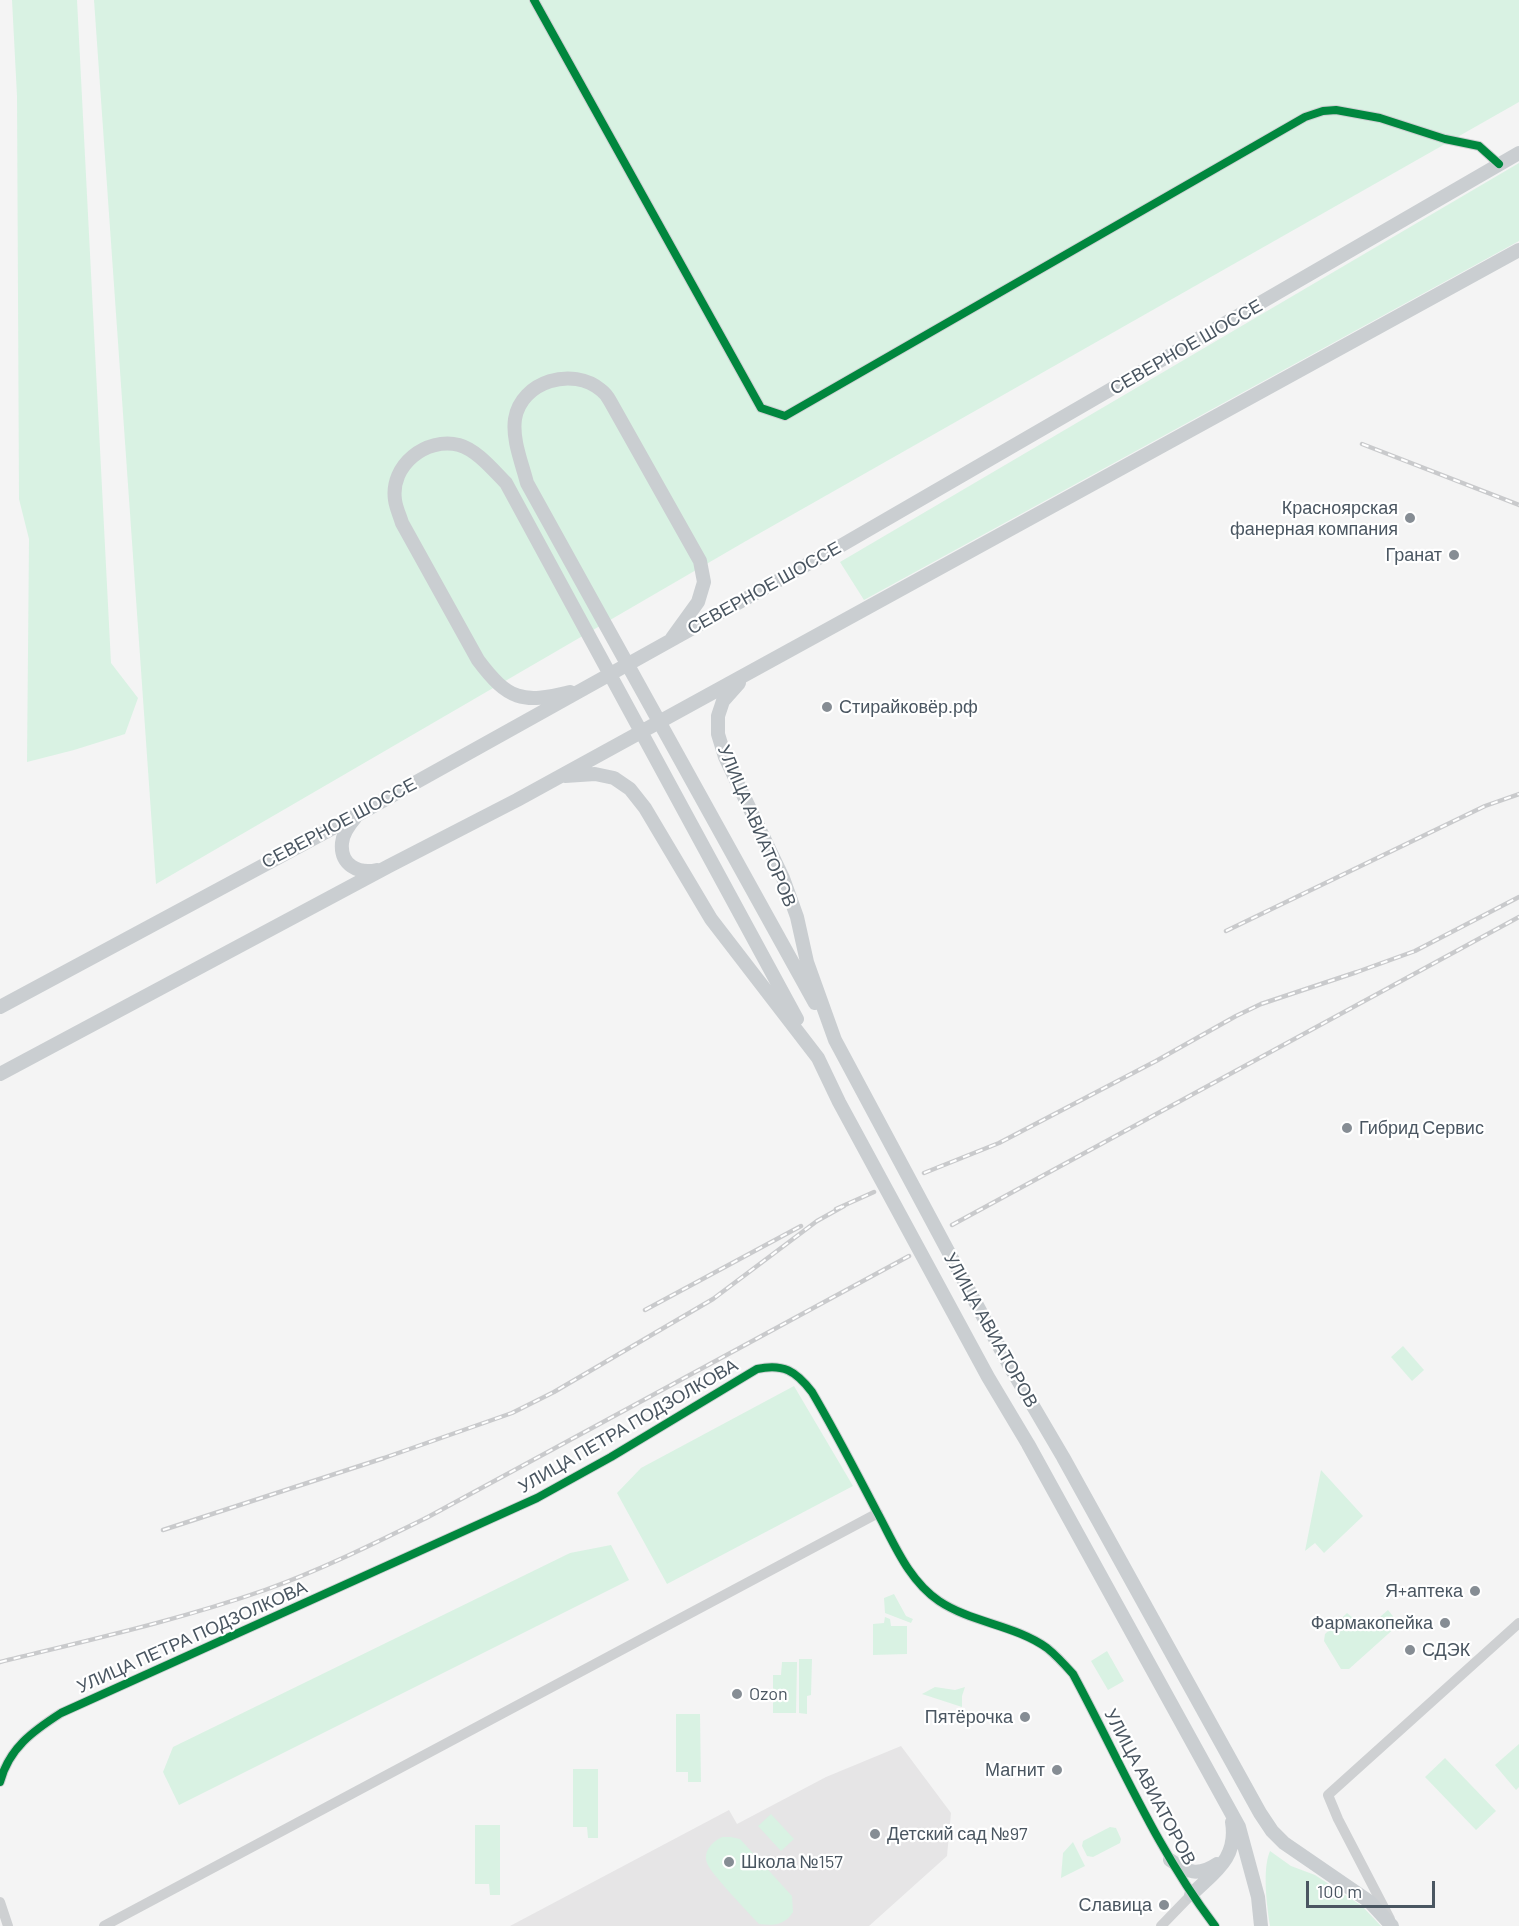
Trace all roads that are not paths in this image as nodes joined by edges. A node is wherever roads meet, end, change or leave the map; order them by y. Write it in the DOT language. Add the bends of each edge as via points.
graph roads {
  1 [pos="534,0"];
  2 [pos="1519,153"];
  3 [pos="1499,164"];
  4 [pos="1519,250"];
  5 [pos="669,642"];
  6 [pos="747,674"];
  7 [pos="588,687"];
  8 [pos="560,777"];
  9 [pos="358,814"];
  10 [pos="389,866"];
  11 [pos="0,1007"];
  12 [pos="835,1040"];
  13 [pos="818,1058"];
  14 [pos="0,1074"];
  15 [pos="878,1513"];
  16 [pos="1519,1623"];
  17 [pos="1060,1660"];
  18 [pos="0,1782"];
  19 [pos="1230,1811"];
  20 [pos="1226,1858"];
  21 [pos="1170,1860"];
  22 [pos="1191,1895"];
  23 [pos="0,1902"];
  24 [pos="8,1926"];
  25 [pos="104,1926"];
  26 [pos="1161,1926"];
  27 [pos="1215,1926"];
  28 [pos="1261,1926"];
  29 [pos="1393,1926"];
  1 -- 3 [label="street" via="761,408 784,416 1305,117 1336,110 1380,118 1479,146"];
  2 -- 3 [label="main road, СЕВЕРНОЕ ШОССЕ"];
  3 -- 5 [label="main road, СЕВЕРНОЕ ШОССЕ"];
  4 -- 6 [label="main road"];
  5 -- 7 [label="main road, СЕВЕРНОЕ ШОССЕ"];
  5 -- 12 [label="main road" via="698,602 704,582 700,561 601,389 562,378 543,384 524,397 515,418 516,443 527,483"];
  6 -- 8 [label="main road"];
  6 -- 12 [label="main road, УЛИЦА АВИАТОРОВ" via="723,701 718,734 783,878"];
  7 -- 9 [label="main road, СЕВЕРНОЕ ШОССЕ"];
  7 -- 13 [label="main road" via="539,699 522,698 506,691 478,660 402,523 395,500 396,482 403,466 419,451 439,444 460,445 477,455 506,483"];
  8 -- 10 [label="main road"];
  8 -- 13 [label="main road, УЛИЦА АВИАТОРОВ" via="596,774 614,778 630,789 711,919"];
  9 -- 10 [label="main road" via="346,829 342,853 355,869 367,872"];
  9 -- 11 [label="main road, СЕВЕРНОЕ ШОССЕ"];
  10 -- 14 [label="main road"];
  12 -- 29 [label="main road, УЛИЦА АВИАТОРОВ" via="1009,1365 1260,1813 1284,1843 1370,1902"];
  13 -- 19 [label="main road, УЛИЦА АВИАТОРОВ" via="988,1377"];
  15 -- 17 [label="street, УЛИЦА ПЕТРА ПОДЗОЛКОВА" via="910,1572 938,1600 960,1613 1039,1642"];
  15 -- 18 [label="street, УЛИЦА ПЕТРА ПОДЗОЛКОВА" via="805,1382 783,1368 757,1369 537,1498 61,1713 33,1731 15,1750"];
  15 -- 25 [label="street"];
  16 -- 29 [label="street" via="1328,1795"];
  17 -- 21 [label="street, УЛИЦА АВИАТОРОВ" via="1073,1674"];
  19 -- 20 [label="main road" via="1233,1837"];
  19 -- 28 [label="main road, УЛИЦА АВИАТОРОВ" via="1246,1848"];
  20 -- 21 [label="main road" via="1200,1872 1184,1869"];
  20 -- 22 [label="main road"];
  21 -- 22 [label="street, УЛИЦА АВИАТОРОВ"];
  22 -- 26 [label="street"];
  22 -- 27 [label="street, УЛИЦА АВИАТОРОВ"];
  23 -- 24 [label="street"];
}
